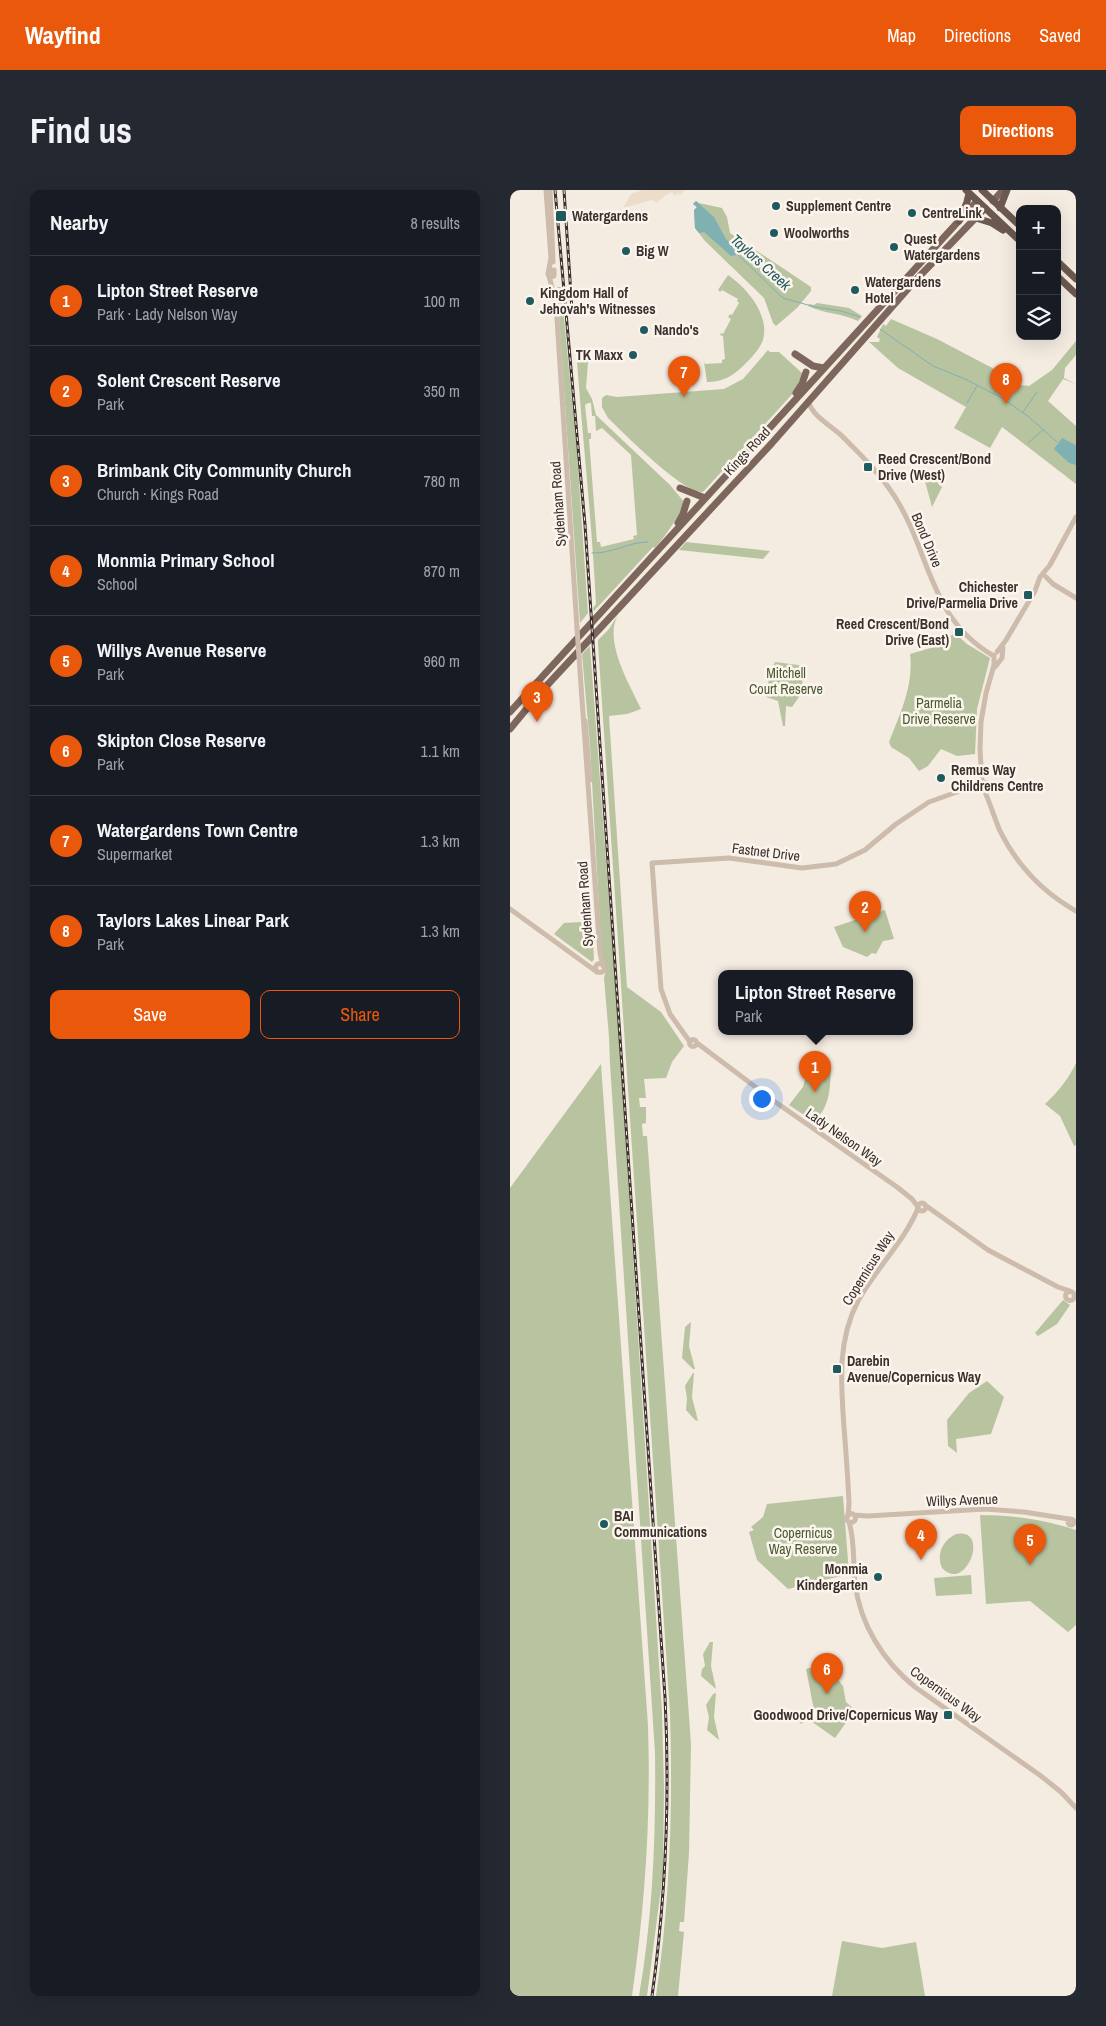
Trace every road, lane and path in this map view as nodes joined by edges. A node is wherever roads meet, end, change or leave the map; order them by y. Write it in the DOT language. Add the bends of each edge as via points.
graph roads {
  1 [pos="548,190"];
  2 [pos="1003,190"];
  3 [pos="1007,190"];
  4 [pos="968,191"];
  5 [pos="985,191"];
  6 [pos="978,201"];
  7 [pos="993,201"];
  8 [pos="986,208"];
  9 [pos="1000,208"];
  10 [pos="976,218"];
  11 [pos="959,221"];
  12 [pos="1016,222"];
  13 [pos="1016,237"];
  14 [pos="1016,242"];
  15 [pos="1061,265"];
  16 [pos="1076,279"];
  17 [pos="1061,280"];
  18 [pos="1076,294"];
  19 [pos="795,354"];
  20 [pos="824,368"];
  21 [pos="806,372"];
  22 [pos="816,378"];
  23 [pos="822,385"];
  24 [pos="808,401"];
  25 [pos="803,408"];
  26 [pos="785,410"];
  27 [pos="814,412"];
  28 [pos="680,488"];
  29 [pos="705,498"];
  30 [pos="688,501"];
  31 [pos="697,507"];
  32 [pos="705,515"];
  33 [pos="1076,516"];
  34 [pos="1076,523"];
  35 [pos="665,542"];
  36 [pos="1060,548"];
  37 [pos="1044,579"];
  38 [pos="1076,598"];
  39 [pos="997,655"];
  40 [pos="510,712"];
  41 [pos="510,729"];
  42 [pos="984,785"];
  43 [pos="652,863"];
  44 [pos="510,909"];
  45 [pos="1076,911"];
  46 [pos="600,954"];
  47 [pos="597,968"];
  48 [pos="921,1207"];
  49 [pos="1073,1295"];
  50 [pos="852,1518"];
  51 [pos="1072,1522"];
  52 [pos="1076,1808"];
  1 -- 46 [label="street, Sydenham Road, bridge"];
  2 -- 7 [label="main road, Kings Road"];
  3 -- 9 [label="highway"];
  4 -- 6 [label="highway"];
  4 -- 11 [label="highway" via="968,202"];
  5 -- 6 [label="highway, Kings Road"];
  5 -- 7 [label="highway"];
  6 -- 8 [label="highway"];
  6 -- 11 [label="main road, Kings Road"];
  7 -- 8 [label="highway, Kings Road"];
  7 -- 9 [label="highway"];
  8 -- 10 [label="main road, Kings Road"];
  8 -- 13 [label="highway"];
  9 -- 12 [label="highway"];
  10 -- 14 [label="highway" via="998,226"];
  10 -- 23 [label="main road, Kings Road"];
  11 -- 20 [label="main road, Kings Road"];
  15 -- 16 [label="highway"];
  17 -- 18 [label="highway"];
  19 -- 20 [label="main road"];
  20 -- 22 [label="main road, Kings Road"];
  21 -- 26 [label="main road"];
  22 -- 23 [label="main road"];
  22 -- 26 [label="main road, Kings Road"];
  23 -- 24 [label="main road, Kings Road"];
  24 -- 25 [label="main road, Kings Road"];
  24 -- 27 [label="street"];
  25 -- 27 [label="street"];
  25 -- 32 [label="main road, Kings Road"];
  26 -- 29 [label="main road, Kings Road"];
  27 -- 39 [label="street, Bond Drive" via="880,476 901,507 944,607 961,630"];
  28 -- 29 [label="main road"];
  29 -- 31 [label="main road, Kings Road"];
  30 -- 35 [label="main road"];
  31 -- 32 [label="main road"];
  31 -- 35 [label="main road, Kings Road"];
  32 -- 41 [label="main road, Kings Road"];
  33 -- 36 [label="street"];
  34 -- 36 [label="street"];
  35 -- 40 [label="main road, Kings Road"];
  36 -- 37 [label="street"];
  37 -- 38 [label="street"];
  37 -- 39 [label="street"];
  39 -- 42 [label="street" via="981,722"];
  42 -- 43 [label="street, Fastnet Drive" via="929,802 860,853 826,866 795,868 729,858"];
  42 -- 45 [label="street" via="1001,833 1023,867 1049,892"];
  43 -- 48 [label="street, Lady Nelson Way" via="661,990 681,1029 694,1043"];
  44 -- 47 [label="street" via="587,965"];
  46 -- 47 [label="street, Sydenham Road"];
  46 -- 47 [label="street, Sydenham Road" via="603,972"];
  48 -- 49 [label="street, Lady Nelson Way" via="988,1250"];
  48 -- 50 [label="street, Copernicus Way" via="863,1292 846,1334 841,1385"];
  50 -- 51 [label="street, Willys Avenue" via="985,1509 1024,1512"];
  50 -- 52 [label="street, Copernicus Way" via="858,1599 872,1637 891,1664 915,1687 1041,1776"];
}
